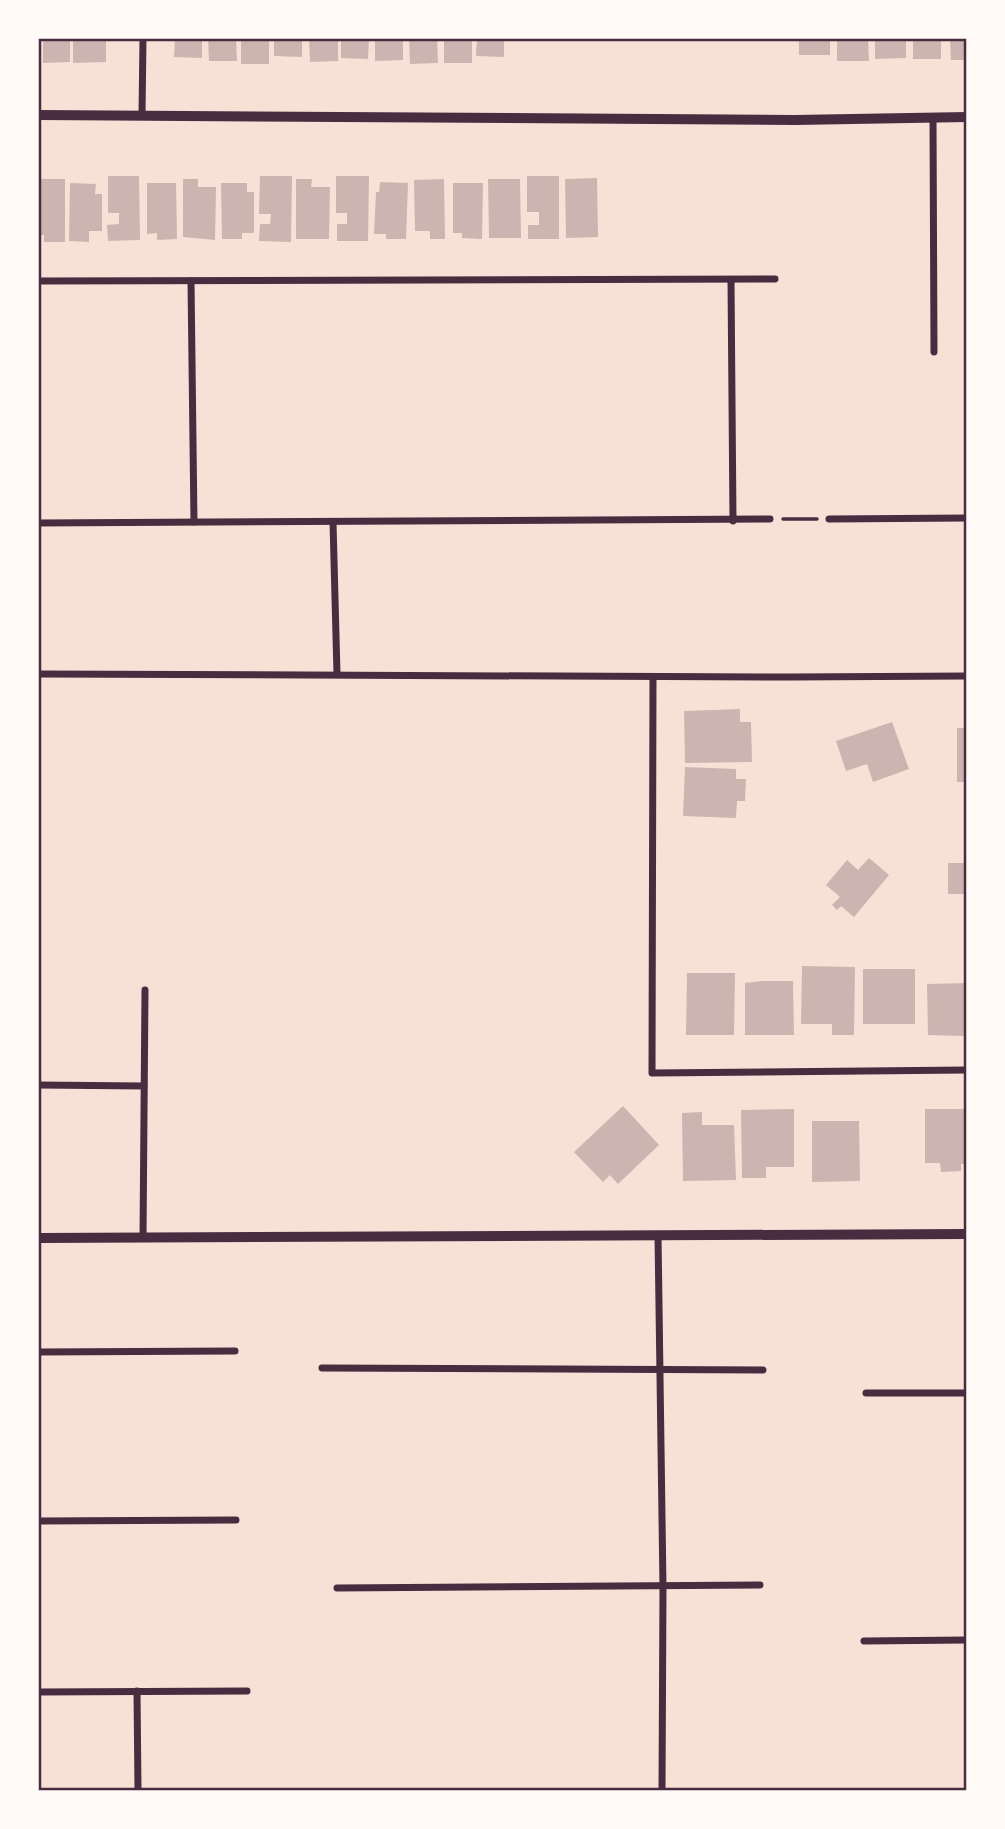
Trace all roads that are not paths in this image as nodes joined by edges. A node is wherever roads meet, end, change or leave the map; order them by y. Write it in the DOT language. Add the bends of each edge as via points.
graph roads {
  1 [pos="143,38"];
  2 [pos="38,114"];
  3 [pos="142,115"];
  4 [pos="967,117"];
  5 [pos="933,118"];
  6 [pos="732,279"];
  7 [pos="775,279"];
  8 [pos="38,281"];
  9 [pos="191,281"];
  10 [pos="934,352"];
  11 [pos="967,518"];
  12 [pos="770,519"];
  13 [pos="829,519"];
  14 [pos="733,521"];
  15 [pos="194,522"];
  16 [pos="333,522"];
  17 [pos="38,523"];
  18 [pos="38,674"];
  19 [pos="337,674"];
  20 [pos="967,676"];
  21 [pos="653,677"];
  22 [pos="145,990"];
  23 [pos="967,1070"];
  24 [pos="38,1086"];
  25 [pos="144,1086"];
  26 [pos="967,1234"];
  27 [pos="658,1235"];
  28 [pos="38,1238"];
  29 [pos="144,1238"];
  30 [pos="235,1350"];
  31 [pos="38,1352"];
  32 [pos="322,1368"];
  33 [pos="660,1369"];
  34 [pos="764,1370"];
  35 [pos="866,1393"];
  36 [pos="967,1393"];
  37 [pos="236,1520"];
  38 [pos="38,1521"];
  39 [pos="760,1585"];
  40 [pos="663,1587"];
  41 [pos="337,1588"];
  42 [pos="864,1640"];
  43 [pos="967,1640"];
  44 [pos="137,1691"];
  45 [pos="247,1691"];
  46 [pos="38,1692"];
  47 [pos="138,1790"];
  48 [pos="662,1790"];
  1 -- 3 [label="street"];
  2 -- 3 [label="street"];
  3 -- 5 [label="street"];
  4 -- 5 [label="street"];
  5 -- 10 [label="street"];
  6 -- 7 [label="street"];
  6 -- 9 [label="street"];
  6 -- 14 [label="street"];
  8 -- 9 [label="street"];
  9 -- 15 [label="street"];
  11 -- 13 [label="street"];
  12 -- 14 [label="street"];
  14 -- 16 [label="street"];
  15 -- 16 [label="street"];
  15 -- 17 [label="street"];
  16 -- 19 [label="street"];
  18 -- 19 [label="street"];
  19 -- 21 [label="street"];
  20 -- 21 [label="street"];
  21 -- 23 [label="street" via="652,1073"];
  22 -- 25 [label="street"];
  24 -- 25 [label="street"];
  25 -- 29 [label="street"];
  26 -- 27 [label="street"];
  27 -- 29 [label="street"];
  27 -- 33 [label="street"];
  28 -- 29 [label="street"];
  30 -- 31 [label="street"];
  32 -- 33 [label="street"];
  33 -- 34 [label="street"];
  33 -- 40 [label="street"];
  35 -- 36 [label="street"];
  37 -- 38 [label="street"];
  39 -- 40 [label="street"];
  40 -- 41 [label="street"];
  40 -- 48 [label="street"];
  42 -- 43 [label="street"];
  44 -- 45 [label="street"];
  44 -- 46 [label="street"];
  44 -- 47 [label="street"];
}
